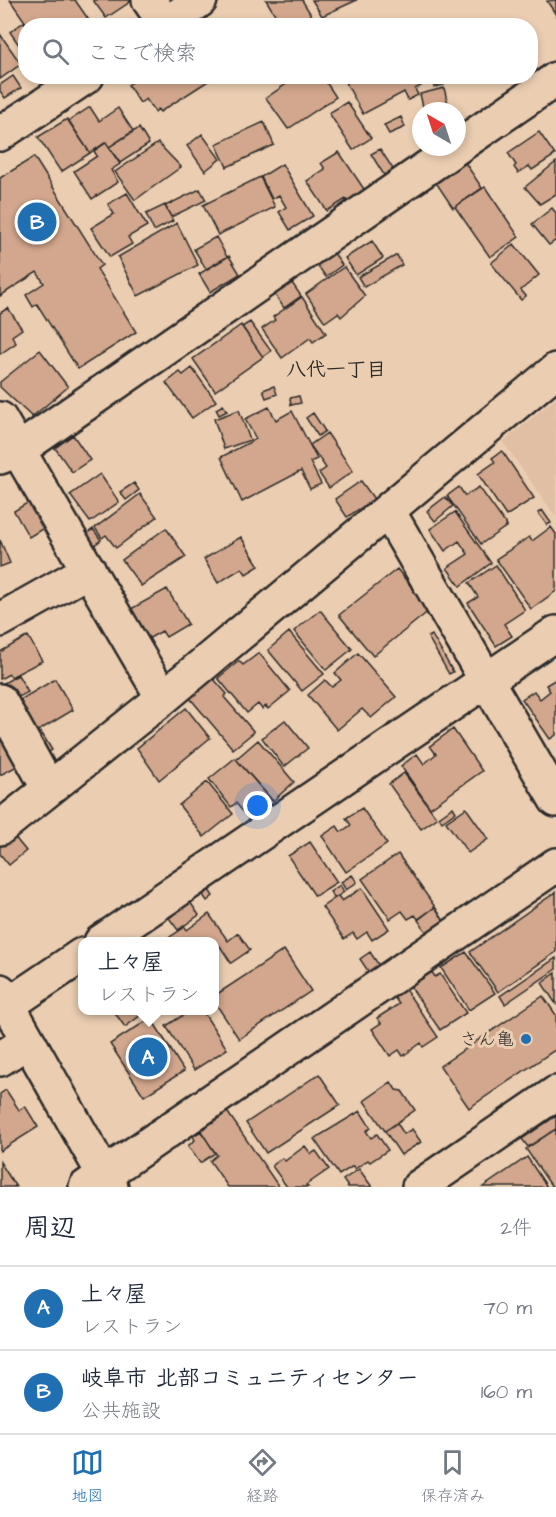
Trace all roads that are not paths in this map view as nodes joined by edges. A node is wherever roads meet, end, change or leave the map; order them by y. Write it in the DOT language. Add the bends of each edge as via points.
graph roads {
  1 [pos="149,0"];
  2 [pos="200,0"];
  3 [pos="161,18"];
  4 [pos="175,18"];
  5 [pos="556,78"];
  6 [pos="75,84"];
  7 [pos="0,134"];
  8 [pos="466,141"];
  9 [pos="444,156"];
  10 [pos="556,370"];
  11 [pos="0,419"];
  12 [pos="10,453"];
  13 [pos="388,512"];
  14 [pos="89,570"];
  15 [pos="0,620"];
  16 [pos="556,633"];
  17 [pos="486,680"];
  18 [pos="163,698"];
  19 [pos="0,702"];
  20 [pos="49,789"];
  21 [pos="556,800"];
  22 [pos="0,828"];
  23 [pos="556,865"];
  24 [pos="108,937"];
  25 [pos="78,957"];
  26 [pos="4,998"];
  27 [pos="28,1041"];
  28 [pos="0,1059"];
  29 [pos="556,1093"];
  30 [pos="100,1183"];
  31 [pos="433,1183"];
  1 -- 3 [label="street"];
  2 -- 4 [label="street"];
  5 -- 8 [label="street"];
  6 -- 7 [label="street"];
  9 -- 12 [label="street"];
  10 -- 13 [label="street"];
  11 -- 12 [label="street"];
  12 -- 14 [label="street"];
  13 -- 17 [label="street"];
  13 -- 18 [label="street"];
  14 -- 15 [label="street"];
  14 -- 18 [label="street"];
  16 -- 17 [label="street"];
  17 -- 21 [label="street"];
  17 -- 24 [label="street"];
  18 -- 20 [label="street"];
  19 -- 20 [label="street"];
  20 -- 22 [label="street"];
  23 -- 30 [label="street"];
  25 -- 26 [label="street"];
  26 -- 27 [label="street"];
  27 -- 28 [label="street"];
  27 -- 30 [label="street"];
  29 -- 31 [label="street"];
}
